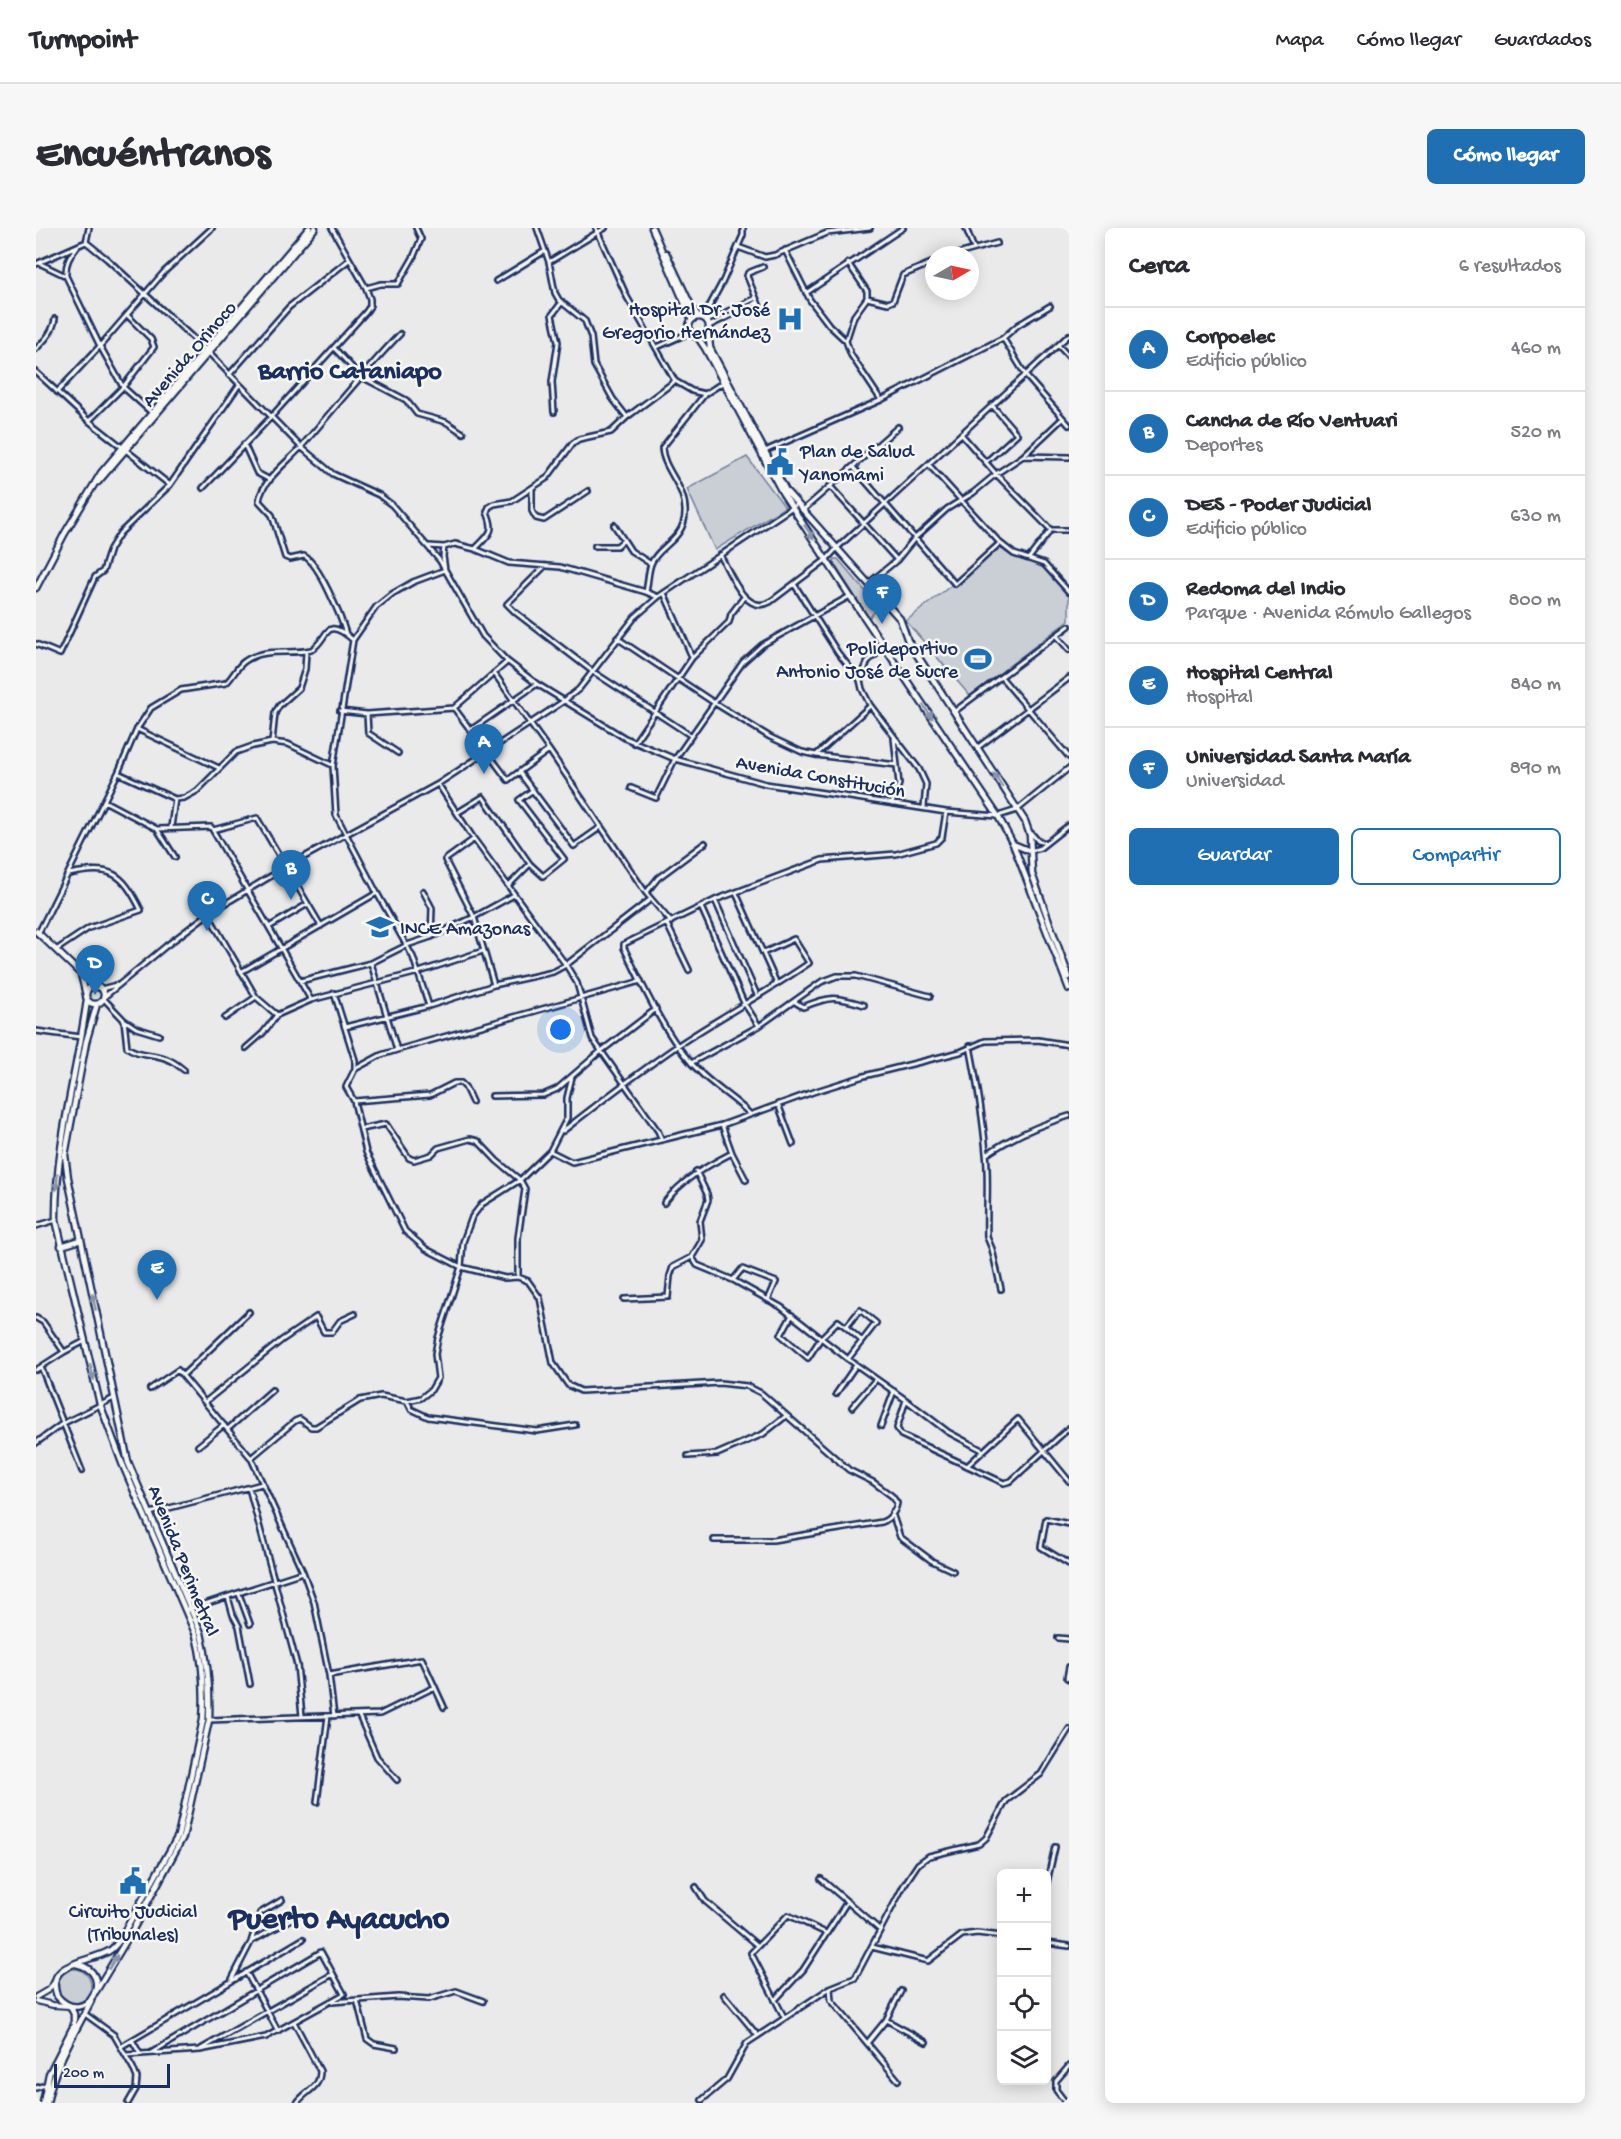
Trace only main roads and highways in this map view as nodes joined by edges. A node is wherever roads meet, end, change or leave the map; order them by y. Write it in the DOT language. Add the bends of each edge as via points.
graph roads {
  1 [pos="309,228"];
  2 [pos="315,228"];
  3 [pos="654,228"];
  4 [pos="692,320"];
  5 [pos="705,323"];
  6 [pos="694,334"];
  7 [pos="207,351"];
  8 [pos="763,452"];
  9 [pos="795,505"];
  10 [pos="36,588"];
  11 [pos="1030,840"];
  12 [pos="1013,844"];
  13 [pos="1021,848"];
  14 [pos="1030,851"];
  15 [pos="37,933"];
  16 [pos="81,974"];
  17 [pos="1069,977"];
  18 [pos="99,988"];
  19 [pos="1069,989"];
  20 [pos="87,998"];
  21 [pos="97,1004"];
  22 [pos="81,1240"];
  23 [pos="61,1246"];
  24 [pos="148,1513"];
  25 [pos="206,1720"];
  26 [pos="76,1964"];
  27 [pos="95,1994"];
  28 [pos="69,2006"];
  29 [pos="42,2103"];
  30 [pos="47,2103"];
  1 -- 7 [label="main road, Avenida Orinoco"];
  2 -- 7 [label="main road, Avenida Orinoco"];
  3 -- 4 [label="main road"];
  3 -- 5 [label="main road" via="692,308"];
  4 -- 5 [label="main road"];
  4 -- 6 [label="main road"];
  5 -- 6 [label="main road" via="704,335"];
  5 -- 8 [label="main road" via="710,348"];
  6 -- 8 [label="main road"];
  7 -- 10 [label="main road, Avenida Orinoco" via="101,473"];
  8 -- 9 [label="main road"];
  11 -- 9 [label="main road, one-way" via="1029,830 1017,810 908,641 900,619 804,510"];
  9 -- 12 [label="main road, one-way"];
  11 -- 13 [label="main road" via="1028,846"];
  11 -- 14 [label="main road"];
  12 -- 13 [label="main road"];
  12 -- 19 [label="main road"];
  13 -- 14 [label="main road"];
  14 -- 17 [label="main road" via="1032,874"];
  15 -- 16 [label="main road"];
  16 -- 18 [label="main road"];
  16 -- 20 [label="main road"];
  18 -- 20 [label="main road" via="89,989"];
  18 -- 21 [label="main road" via="104,998"];
  20 -- 21 [label="main road"];
  20 -- 23 [label="main road, Avenida Perimetral, one-way" via="60,1151 55,1200"];
  21 -- 22 [label="main road, Avenida Perimetral" via="65,1155"];
  22 -- 23 [label="main road"];
  24 -- 22 [label="main road, Avenida Perimetral, one-way" via="128,1462"];
  23 -- 24 [label="main road, Avenida Perimetral, one-way" via="100,1404 122,1463"];
  24 -- 25 [label="main road, Avenida Perimetral" via="207,1657"];
  25 -- 26 [label="main road, Avenida Perimetral" via="178,1836 119,1941 109,1951"];
  27 -- 25 [label="main road, Avenida Perimetral, one-way" via="183,1837"];
  26 -- 27 [label="main road" via="93,1974"];
  26 -- 28 [label="main road" via="62,1969 55,1982 57,1996"];
  27 -- 28 [label="main road" via="85,2005"];
  27 -- 30 [label="main road, Avenida Perimetral" via="58,2064"];
  28 -- 29 [label="main road" via="74,2025 54,2060"];
}
